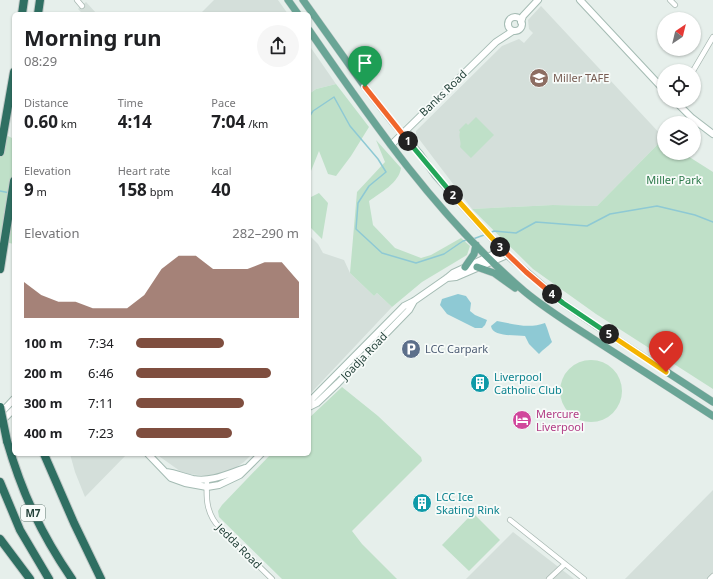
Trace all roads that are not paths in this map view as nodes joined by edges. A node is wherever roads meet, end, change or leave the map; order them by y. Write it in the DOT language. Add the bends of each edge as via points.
graph roads {
  1 [pos="24,0"];
  2 [pos="40,0"];
  3 [pos="77,0"];
  4 [pos="288,0"];
  5 [pos="303,0"];
  6 [pos="538,0"];
  7 [pos="580,0"];
  8 [pos="670,0"];
  9 [pos="675,5"];
  10 [pos="82,6"];
  11 [pos="22,12"];
  12 [pos="38,12"];
  13 [pos="297,12"];
  14 [pos="519,20"];
  15 [pos="508,25"];
  16 [pos="513,31"];
  17 [pos="311,33"];
  18 [pos="713,37"];
  19 [pos="496,42"];
  20 [pos="697,64"];
  21 [pos="657,82"];
  22 [pos="12,84"];
  23 [pos="682,108"];
  24 [pos="402,134"];
  25 [pos="713,134"];
  26 [pos="391,145"];
  27 [pos="1,148"];
  28 [pos="12,193"];
  29 [pos="476,246"];
  30 [pos="505,252"];
  31 [pos="490,259"];
  32 [pos="465,267"];
  33 [pos="477,267"];
  34 [pos="0,268"];
  35 [pos="447,278"];
  36 [pos="544,306"];
  37 [pos="12,401"];
  38 [pos="311,401"];
  39 [pos="713,402"];
  40 [pos="0,407"];
  41 [pos="12,411"];
  42 [pos="0,414"];
  43 [pos="713,416"];
  44 [pos="0,423"];
  45 [pos="45,456"];
  46 [pos="149,456"];
  47 [pos="259,456"];
  48 [pos="246,467"];
  49 [pos="166,472"];
  50 [pos="207,480"];
  51 [pos="0,482"];
  52 [pos="207,487"];
  53 [pos="510,520"];
  54 [pos="0,539"];
  55 [pos="565,564"];
  56 [pos="713,576"];
  57 [pos="30,579"];
  58 [pos="49,579"];
  59 [pos="72,579"];
  60 [pos="101,579"];
  61 [pos="272,579"];
  62 [pos="549,579"];
  63 [pos="584,579"];
  64 [pos="710,579"];
  1 -- 11 [label="highway"];
  2 -- 12 [label="highway"];
  3 -- 10 [label="street"];
  4 -- 13 [label="main road"];
  5 -- 24 [label="main road"];
  6 -- 14 [label="main road"];
  7 -- 21 [label="main road"];
  8 -- 9 [label="street"];
  14 -- 15 [label="main road" via="510,19"];
  14 -- 16 [label="main road" via="520,28"];
  15 -- 16 [label="main road"];
  15 -- 19 [label="main road, Banks Road"];
  16 -- 19 [label="main road, Banks Road"];
  17 -- 26 [label="main road"];
  18 -- 20 [label="street"];
  19 -- 24 [label="main road, Banks Road"];
  22 -- 27 [label="highway"];
  23 -- 25 [label="main road"];
  24 -- 26 [label="main road, Banks Road"];
  24 -- 30 [label="main road" via="435,175"];
  26 -- 29 [label="main road" via="439,206"];
  28 -- 34 [label="highway"];
  29 -- 31 [label="main road"];
  29 -- 32 [label="main road"];
  30 -- 31 [label="main road, Joadja Road"];
  30 -- 39 [label="main road" via="563,303"];
  31 -- 32 [label="main road, Joadja Road"];
  31 -- 33 [label="main road, Joadja Road"];
  31 -- 36 [label="main road"];
  32 -- 35 [label="main road, Joadja Road"];
  33 -- 35 [label="main road, Joadja Road" via="456,277"];
  33 -- 36 [label="main road" via="494,274"];
  35 -- 38 [label="main road, Joadja Road" via="404,306"];
  36 -- 43 [label="main road"];
  37 -- 42 [label="main road"];
  40 -- 59 [label="highway, M7, bridge" via="21,485 51,547"];
  41 -- 44 [label="main road"];
  45 -- 60 [label="highway"];
  46 -- 49 [label="main road"];
  47 -- 48 [label="main road"];
  48 -- 50 [label="main road"];
  48 -- 52 [label="main road" via="240,475 231,480"];
  49 -- 50 [label="main road"];
  49 -- 52 [label="main road" via="176,480"];
  50 -- 52 [label="street, Jedda Road"];
  51 -- 58 [label="highway, M7" via="20,530"];
  52 -- 61 [label="street, Jedda Road" via="208,506 213,519"];
  53 -- 55 [label="street"];
  54 -- 57 [label="highway"];
  55 -- 62 [label="street"];
  55 -- 63 [label="street"];
  56 -- 64 [label="street"];
}
